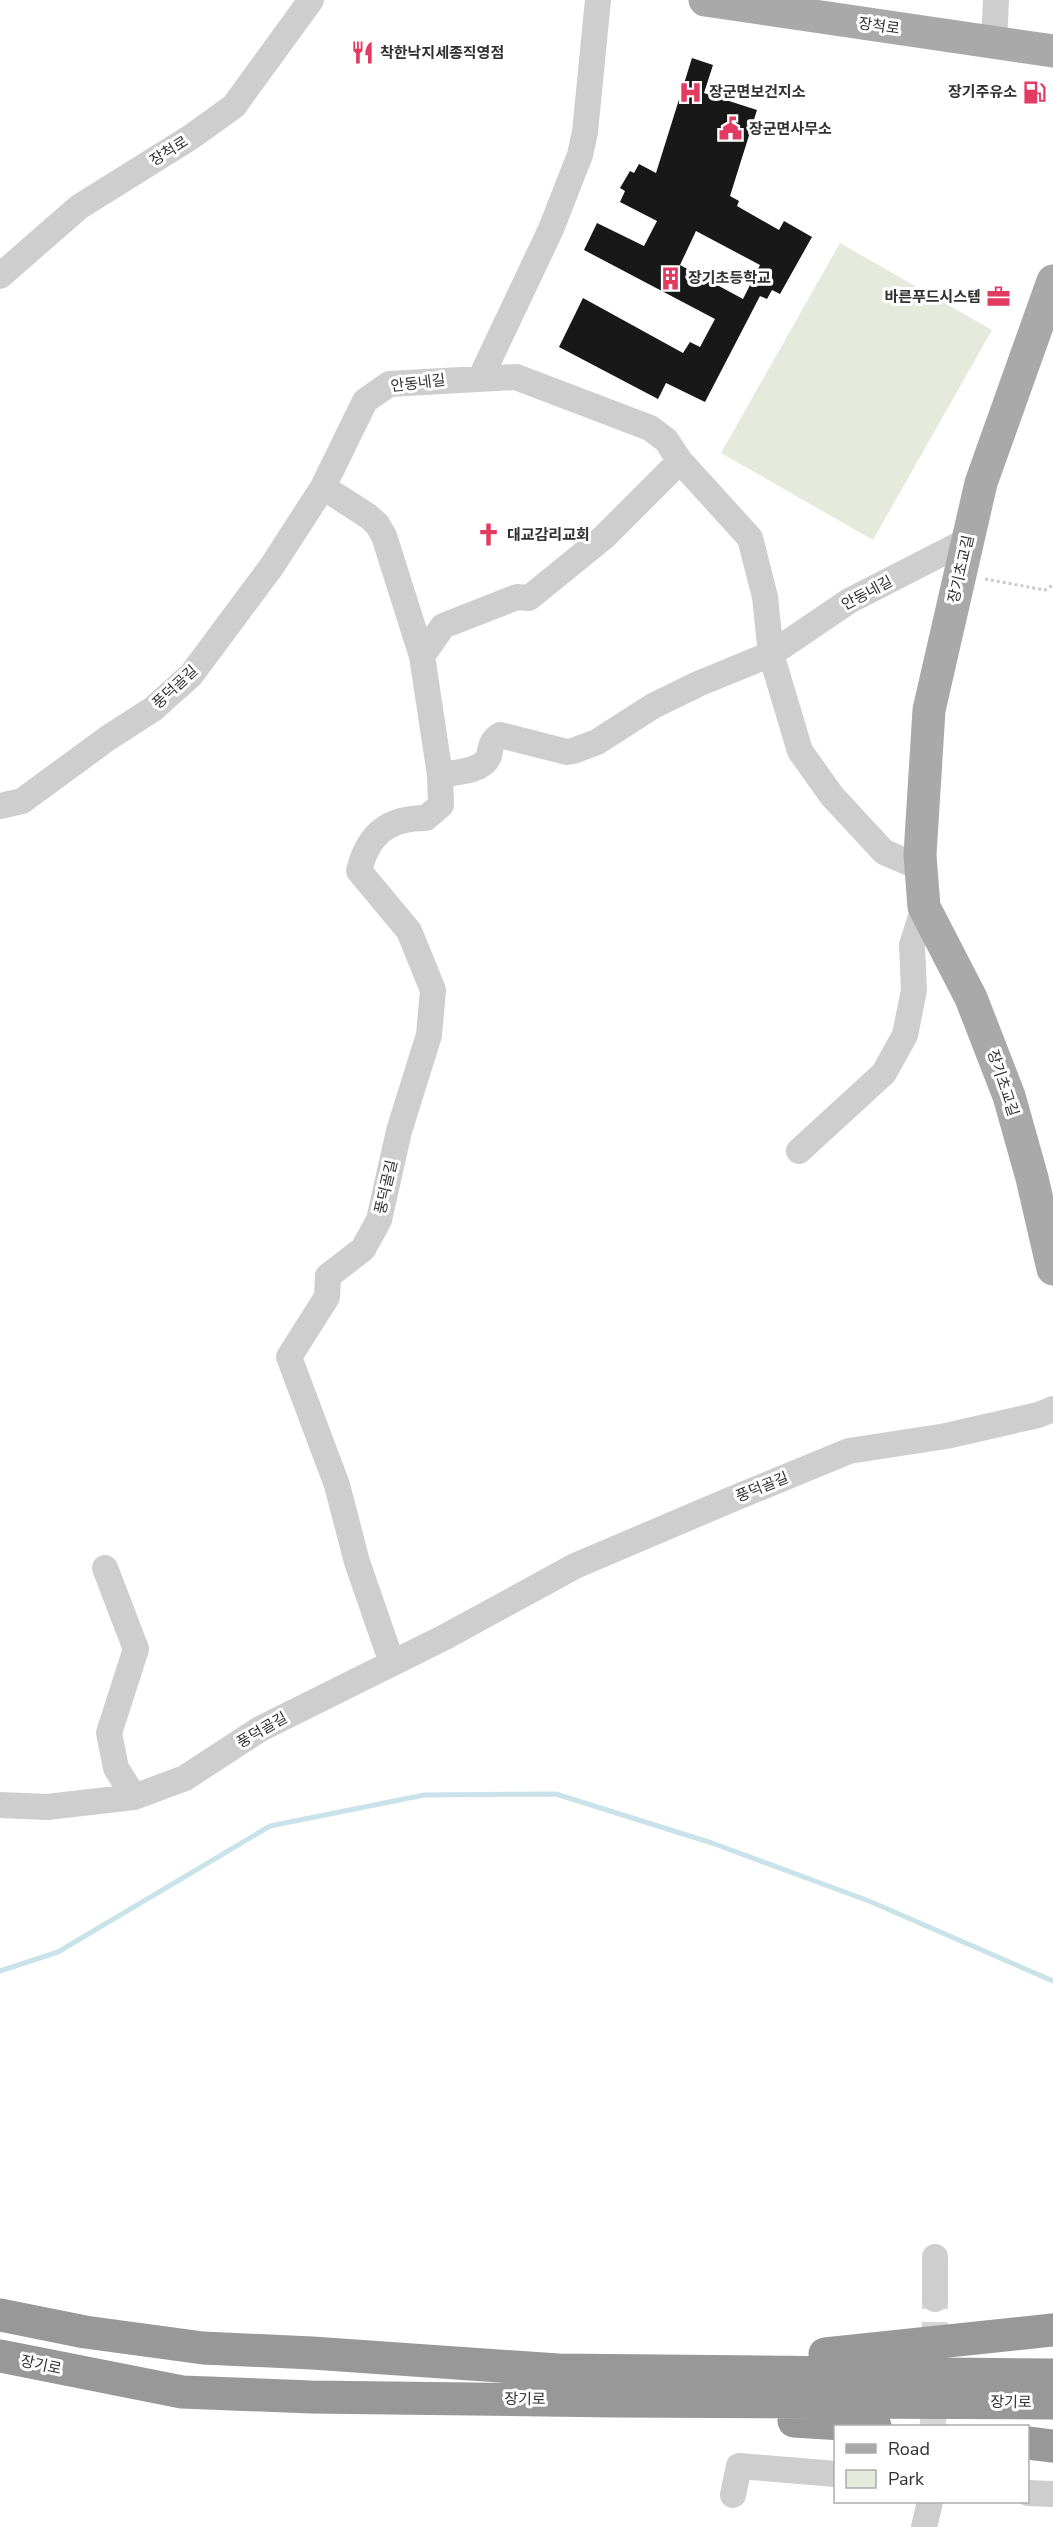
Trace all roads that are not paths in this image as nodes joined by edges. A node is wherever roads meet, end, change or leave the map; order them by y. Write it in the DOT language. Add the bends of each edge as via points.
graph roads {
  1 [pos="311,0"];
  2 [pos="598,0"];
  3 [pos="705,0"];
  4 [pos="996,0"];
  5 [pos="994,42"];
  6 [pos="1053,51"];
  7 [pos="0,276"];
  8 [pos="1053,281"];
  9 [pos="481,377"];
  10 [pos="680,461"];
  11 [pos="323,487"];
  12 [pos="968,540"];
  13 [pos="771,654"];
  14 [pos="422,656"];
  15 [pos="440,775"];
  16 [pos="0,806"];
  17 [pos="921,868"];
  18 [pos="924,907"];
  19 [pos="799,1151"];
  20 [pos="1053,1269"];
  21 [pos="1053,1409"];
  22 [pos="105,1568"];
  23 [pos="392,1663"];
  24 [pos="134,1797"];
  25 [pos="0,1805"];
  26 [pos="935,2257"];
  27 [pos="935,2300"];
  28 [pos="0,2316"];
  29 [pos="1053,2330"];
  30 [pos="0,2356"];
  31 [pos="651,2371"];
  32 [pos="1053,2375"];
  33 [pos="616,2402"];
  34 [pos="1053,2403"];
  35 [pos="843,2425"];
  36 [pos="1029,2443"];
  37 [pos="1053,2446"];
  38 [pos="834,2474"];
  39 [pos="1029,2493"];
  40 [pos="1053,2494"];
  41 [pos="733,2496"];
  42 [pos="930,2503"];
  43 [pos="924,2527"];
  1 -- 7 [label="street, 장척로" via="234,106 79,207"];
  2 -- 9 [label="street" via="580,155 551,229"];
  3 -- 5 [label="main road, 장척로"];
  4 -- 5 [label="street"];
  5 -- 6 [label="main road, 장척로"];
  8 -- 12 [label="main road, 장기초교길" via="981,483"];
  9 -- 10 [label="street, 안동네길" via="516,377 650,428 666,440"];
  9 -- 11 [label="street, 안동네길" via="390,384 377,391 364,401"];
  10 -- 13 [label="street, 안동네길" via="750,538 765,597"];
  10 -- 14 [label="street" via="604,537 529,598 517,597 443,626"];
  11 -- 14 [label="street" via="377,524"];
  11 -- 16 [label="street, 풍덕골길" via="272,566 191,675 153,709 22,801"];
  12 -- 13 [label="street, 안동네길" via="849,601"];
  12 -- 17 [label="main road, 장기초교길" via="929,710"];
  13 -- 15 [label="street, 안동네길" via="653,706 597,742 567,752 500,735 490,745 486,762 479,767"];
  13 -- 17 [label="street" via="800,751 832,796 884,852"];
  14 -- 15 [label="street"];
  15 -- 23 [label="street, 풍덕골길" via="441,806 426,818 389,823 364,850 359,871 409,931 433,990 429,1035 399,1131 379,1220 363,1249 328,1276 327,1297 289,1357 337,1485 357,1562"];
  17 -- 18 [label="main road, 장기초교길"];
  18 -- 19 [label="street, 장기초교길" via="912,945 914,990 904,1035 884,1072"];
  18 -- 20 [label="main road, 장기초교길" via="971,998 999,1065"];
  21 -- 23 [label="street, 풍덕골길" via="946,1436 849,1451 575,1566"];
  22 -- 24 [label="street" via="136,1649 109,1733 117,1768"];
  23 -- 24 [label="street, 풍덕골길" via="260,1729 185,1778"];
  24 -- 25 [label="street, 풍덕골길" via="47,1807"];
  26 -- 27 [label="street"];
  28 -- 31 [label="highway, 장기로" via="203,2349 558,2370"];
  29 -- 31 [label="highway"];
  30 -- 33 [label="highway, 장기로" via="182,2392"];
  31 -- 32 [label="highway, 장기로"];
  33 -- 34 [label="highway, 장기로"];
  33 -- 35 [label="highway" via="748,2419"];
  36 -- 37 [label="highway"];
  38 -- 41 [label="street" via="739,2466"];
  39 -- 40 [label="street"];
  42 -- 43 [label="street"];
}
